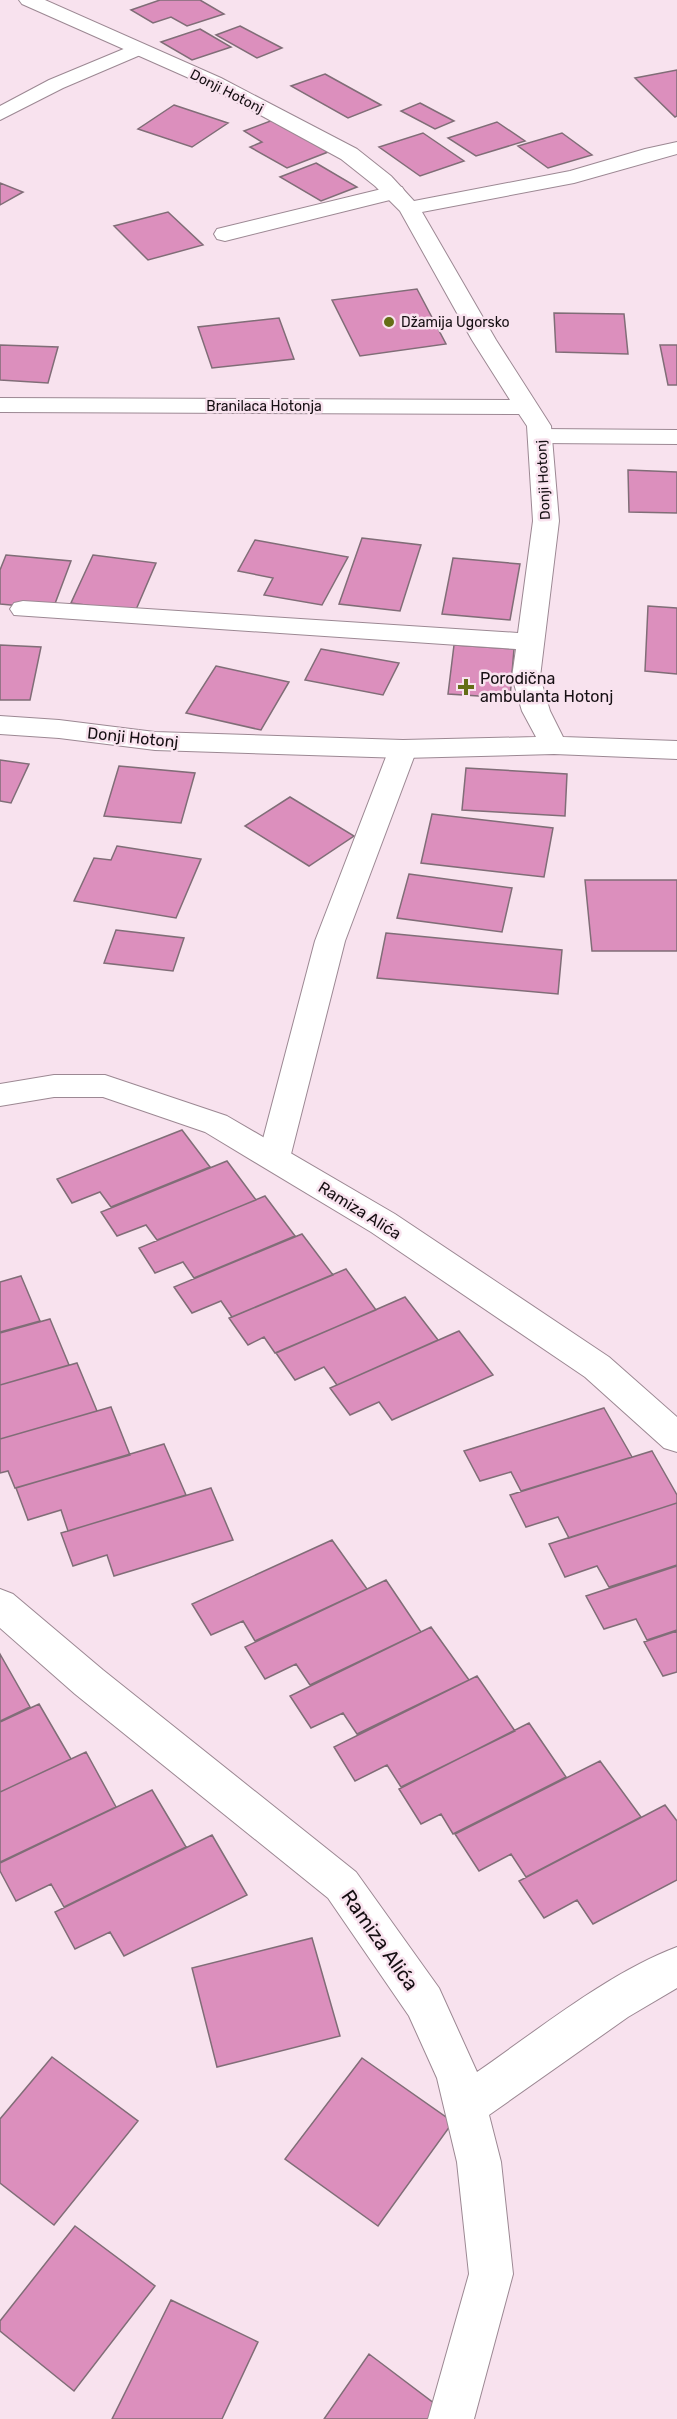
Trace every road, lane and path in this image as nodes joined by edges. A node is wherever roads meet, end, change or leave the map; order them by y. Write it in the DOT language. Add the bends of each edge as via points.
graph roads {
  1 [pos="28,0"];
  2 [pos="138,49"];
  3 [pos="0,114"];
  4 [pos="677,148"];
  5 [pos="402,200"];
  6 [pos="225,234"];
  7 [pos="0,405"];
  8 [pos="527,407"];
  9 [pos="540,436"];
  10 [pos="677,437"];
  11 [pos="23,609"];
  12 [pos="530,642"];
  13 [pos="0,724"];
  14 [pos="554,745"];
  15 [pos="403,749"];
  16 [pos="677,750"];
  17 [pos="0,1095"];
  18 [pos="274,1158"];
  19 [pos="677,1438"];
  20 [pos="0,1605"];
  21 [pos="677,1966"];
  22 [pos="465,2106"];
  23 [pos="451,2419"];
  1 -- 2 [label="street, Donji Hotonj"];
  2 -- 3 [label="street" via="56,84"];
  2 -- 5 [label="street, Donji Hotonj" via="214,82 349,154"];
  4 -- 5 [label="street" via="574,177"];
  5 -- 6 [label="street"];
  5 -- 8 [label="street, Donji Hotonj"];
  7 -- 8 [label="street, Branilaca Hotonja"];
  8 -- 9 [label="street, Donji Hotonj" via="539,426"];
  9 -- 10 [label="street"];
  9 -- 12 [label="street, Donji Hotonj" via="546,521"];
  11 -- 12 [label="street"];
  12 -- 14 [label="street, Donji Hotonj" via="526,677 536,711"];
  13 -- 15 [label="street, Donji Hotonj" via="155,741"];
  14 -- 15 [label="street, Donji Hotonj"];
  14 -- 16 [label="street, Donji Hotonj"];
  15 -- 18 [label="street" via="330,941"];
  17 -- 18 [label="street, Ramiza Alića" via="54,1086 105,1086 216,1124"];
  18 -- 19 [label="street, Ramiza Alića" via="383,1223 597,1367"];
  20 -- 22 [label="street, Ramiza Alića" via="89,1682 342,1885 424,2002 458,2077"];
  21 -- 22 [label="street" via="613,2002"];
  22 -- 23 [label="street, Ramiza Alića" via="479,2162 491,2274"];
}
